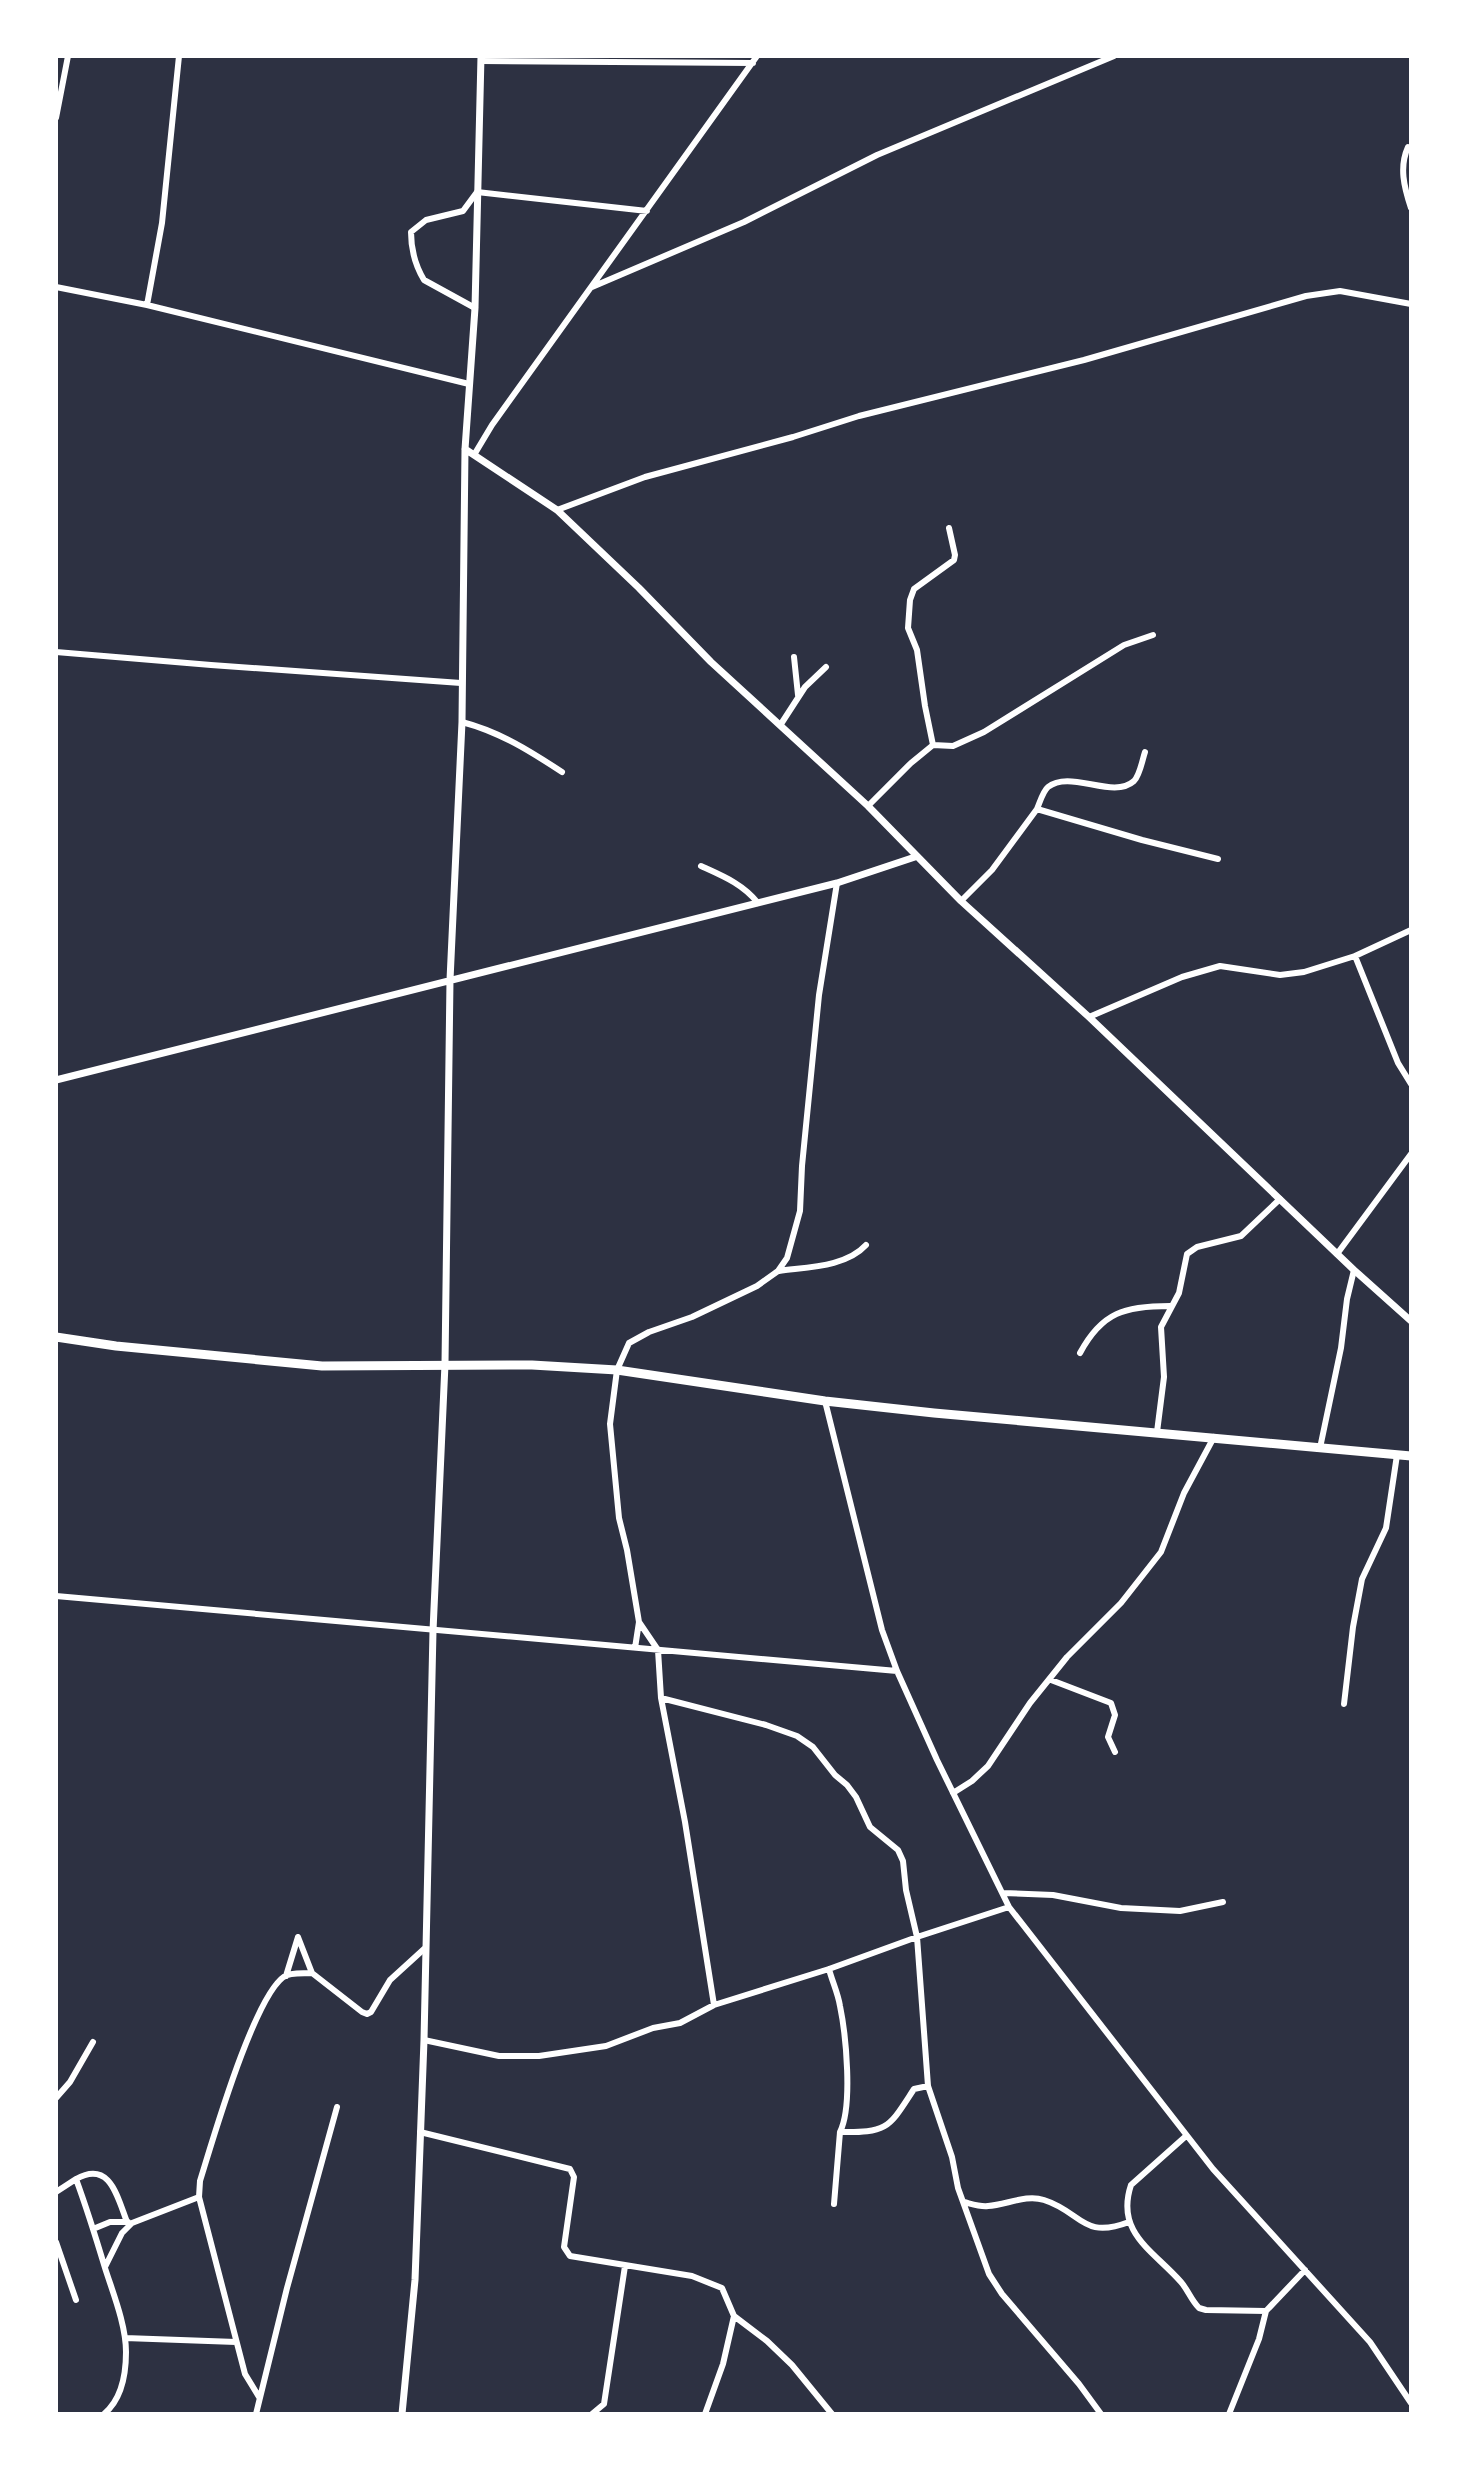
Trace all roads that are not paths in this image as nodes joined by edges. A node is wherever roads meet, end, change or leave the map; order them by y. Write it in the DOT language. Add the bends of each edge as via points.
graph roads {
  1 [pos="68,56"];
  2 [pos="179,56"];
  3 [pos="1114,56"];
  4 [pos="481,59"];
  5 [pos="587,59"];
  6 [pos="755,59"];
  7 [pos="56,118"];
  8 [pos="1408,147"];
  9 [pos="477,192"];
  10 [pos="1411,208"];
  11 [pos="647,211"];
  12 [pos="56,287"];
  13 [pos="592,287"];
  14 [pos="1411,304"];
  15 [pos="147,305"];
  16 [pos="475,308"];
  17 [pos="469,384"];
  18 [pos="465,449"];
  19 [pos="474,455"];
  20 [pos="557,510"];
  21 [pos="949,528"];
  22 [pos="1153,635"];
  23 [pos="56,652"];
  24 [pos="794,657"];
  25 [pos="826,667"];
  26 [pos="461,683"];
  27 [pos="798,698"];
  28 [pos="462,722"];
  29 [pos="781,724"];
  30 [pos="933,745"];
  31 [pos="1145,752"];
  32 [pos="562,772"];
  33 [pos="868,806"];
  34 [pos="1037,809"];
  35 [pos="915,857"];
  36 [pos="1218,859"];
  37 [pos="701,866"];
  38 [pos="837,883"];
  39 [pos="961,901"];
  40 [pos="758,903"];
  41 [pos="1411,930"];
  42 [pos="1355,956"];
  43 [pos="450,980"];
  44 [pos="1089,1017"];
  45 [pos="56,1080"];
  46 [pos="1411,1084"];
  47 [pos="1411,1154"];
  48 [pos="1280,1199"];
  49 [pos="866,1245"];
  50 [pos="1337,1254"];
  51 [pos="1354,1270"];
  52 [pos="778,1271"];
  53 [pos="1170,1306"];
  54 [pos="1411,1321"];
  55 [pos="56,1337"];
  56 [pos="1080,1353"];
  57 [pos="445,1364"];
  58 [pos="617,1370"];
  59 [pos="825,1401"];
  60 [pos="1157,1432"];
  61 [pos="1214,1437"];
  62 [pos="1320,1448"];
  63 [pos="1397,1455"];
  64 [pos="1411,1456"];
  65 [pos="56,1596"];
  66 [pos="639,1622"];
  67 [pos="433,1631"];
  68 [pos="635,1648"];
  69 [pos="658,1650"];
  70 [pos="897,1671"];
  71 [pos="1051,1680"];
  72 [pos="661,1698"];
  73 [pos="1344,1704"];
  74 [pos="1115,1752"];
  75 [pos="953,1793"];
  76 [pos="1003,1893"];
  77 [pos="1223,1902"];
  78 [pos="1009,1907"];
  79 [pos="917,1937"];
  80 [pos="424,1949"];
  81 [pos="829,1969"];
  82 [pos="312,1973"];
  83 [pos="286,1976"];
  84 [pos="714,2005"];
  85 [pos="424,2040"];
  86 [pos="93,2042"];
  87 [pos="928,2086"];
  88 [pos="56,2098"];
  89 [pos="337,2107"];
  90 [pos="420,2132"];
  91 [pos="840,2132"];
  92 [pos="1186,2136"];
  93 [pos="76,2179"];
  94 [pos="56,2192"];
  95 [pos="199,2197"];
  96 [pos="964,2202"];
  97 [pos="834,2204"];
  98 [pos="130,2222"];
  99 [pos="1129,2222"];
  100 [pos="93,2229"];
  101 [pos="56,2242"];
  102 [pos="625,2266"];
  103 [pos="105,2267"];
  104 [pos="1305,2270"];
  105 [pos="76,2300"];
  106 [pos="1266,2311"];
  107 [pos="734,2316"];
  108 [pos="125,2338"];
  109 [pos="236,2342"];
  110 [pos="259,2397"];
  111 [pos="1411,2403"];
  112 [pos="104,2414"];
  113 [pos="256,2414"];
  114 [pos="402,2414"];
  115 [pos="592,2414"];
  116 [pos="705,2414"];
  117 [pos="832,2414"];
  118 [pos="1101,2414"];
  119 [pos="1229,2414"];
  1 -- 7 [label="street"];
  2 -- 15 [label="street" via="162,223"];
  3 -- 13 [label="street" via="877,155 744,222"];
  4 -- 5 [label="street"];
  4 -- 9 [label="street"];
  5 -- 6 [label="street"];
  6 -- 11 [label="street"];
  8 -- 10 [label="street" via="1403,181"];
  9 -- 11 [label="street"];
  9 -- 16 [label="street"];
  9 -- 16 [label="street" via="463,211 426,220 411,232 411,251 424,280"];
  11 -- 13 [label="street"];
  12 -- 15 [label="street"];
  13 -- 19 [label="street"];
  14 -- 20 [label="street" via="1340,291 1306,296 645,477"];
  15 -- 17 [label="street"];
  16 -- 17 [label="street"];
  17 -- 18 [label="street"];
  18 -- 19 [label="street"];
  18 -- 26 [label="street"];
  19 -- 20 [label="street"];
  20 -- 29 [label="street"];
  21 -- 30 [label="street" via="954,560 914,589 909,611"];
  22 -- 30 [label="street" via="1124,645 984,732 953,746"];
  23 -- 26 [label="street"];
  24 -- 27 [label="street"];
  25 -- 27 [label="street"];
  26 -- 28 [label="street"];
  27 -- 29 [label="street"];
  28 -- 32 [label="street" via="488,729"];
  28 -- 43 [label="street"];
  29 -- 33 [label="street"];
  30 -- 33 [label="street"];
  31 -- 34 [label="street" via="1137,777 1128,785 1062,780 1047,787"];
  33 -- 35 [label="street"];
  34 -- 36 [label="street"];
  34 -- 39 [label="street" via="992,870"];
  35 -- 38 [label="street"];
  35 -- 39 [label="street"];
  37 -- 40 [label="street" via="731,879"];
  38 -- 40 [label="street"];
  38 -- 52 [label="street" via="819,995 800,1211"];
  39 -- 44 [label="street"];
  40 -- 43 [label="street"];
  41 -- 42 [label="street"];
  42 -- 44 [label="street" via="1280,975 1220,966"];
  42 -- 46 [label="street"];
  43 -- 45 [label="street"];
  43 -- 57 [label="street"];
  44 -- 48 [label="street"];
  47 -- 50 [label="street"];
  48 -- 50 [label="street"];
  48 -- 53 [label="street" via="1241,1236 1187,1254 1179,1293"];
  49 -- 52 [label="street" via="834,1262"];
  50 -- 51 [label="street"];
  51 -- 54 [label="street"];
  51 -- 62 [label="street"];
  52 -- 58 [label="street" via="757,1286 629,1343"];
  53 -- 56 [label="street" via="1118,1313 1100,1323"];
  53 -- 60 [label="street" via="1161,1327 1164,1377"];
  55 -- 57 [label="main road" via="322,1366"];
  57 -- 58 [label="main road"];
  57 -- 67 [label="street"];
  58 -- 59 [label="main road"];
  58 -- 66 [label="street" via="610,1424 614,1481"];
  59 -- 60 [label="main road"];
  59 -- 70 [label="street"];
  60 -- 61 [label="main road"];
  61 -- 62 [label="main road"];
  61 -- 71 [label="street" via="1161,1552"];
  62 -- 63 [label="main road"];
  63 -- 64 [label="main road"];
  63 -- 73 [label="street" via="1386,1528 1362,1579"];
  65 -- 67 [label="street"];
  66 -- 68 [label="street"];
  66 -- 69 [label="street"];
  67 -- 68 [label="street"];
  67 -- 80 [label="street"];
  68 -- 69 [label="street"];
  69 -- 70 [label="street"];
  69 -- 72 [label="street"];
  70 -- 75 [label="street"];
  71 -- 74 [label="street" via="1111,1703 1115,1715 1108,1737"];
  71 -- 75 [label="street" via="988,1766"];
  72 -- 79 [label="street" via="766,1725 813,1747 856,1797 870,1827 898,1850"];
  72 -- 84 [label="street"];
  75 -- 76 [label="street"];
  76 -- 77 [label="street" via="1180,1911"];
  76 -- 78 [label="street"];
  78 -- 79 [label="street"];
  78 -- 92 [label="street"];
  79 -- 81 [label="street"];
  79 -- 87 [label="street"];
  80 -- 82 [label="street" via="390,1980 367,2014"];
  80 -- 85 [label="street"];
  81 -- 84 [label="street"];
  81 -- 91 [label="street" via="843,2029 846,2115"];
  82 -- 83 [label="street"];
  82 -- 83 [label="street" via="298,1937"];
  83 -- 95 [label="street" via="272,1990 232,2076"];
  84 -- 85 [label="street" via="680,2023 561,2054 499,2056"];
  85 -- 90 [label="street"];
  86 -- 88 [label="street"];
  87 -- 91 [label="street" via="914,2089 891,2124"];
  87 -- 96 [label="street"];
  89 -- 110 [label="street"];
  90 -- 102 [label="street" via="570,2169 574,2177 566,2252"];
  90 -- 114 [label="street" via="415,2280"];
  91 -- 97 [label="street"];
  92 -- 99 [label="street" via="1131,2185"];
  92 -- 104 [label="street"];
  93 -- 94 [label="street"];
  93 -- 98 [label="street" via="103,2174"];
  93 -- 100 [label="street"];
  95 -- 98 [label="street"];
  95 -- 109 [label="street"];
  96 -- 99 [label="street" via="988,2206 1040,2198 1102,2230"];
  96 -- 118 [label="street" via="989,2274"];
  98 -- 100 [label="street"];
  98 -- 103 [label="street"];
  99 -- 106 [label="street" via="1199,2308"];
  100 -- 103 [label="street"];
  101 -- 105 [label="street"];
  102 -- 107 [label="street" via="692,2276 722,2288"];
  102 -- 115 [label="street" via="604,2404"];
  103 -- 108 [label="street"];
  104 -- 106 [label="street"];
  104 -- 111 [label="street" via="1370,2342"];
  106 -- 119 [label="street"];
  107 -- 116 [label="street"];
  107 -- 117 [label="street" via="792,2365"];
  108 -- 109 [label="street"];
  108 -- 112 [label="street" via="123,2385"];
  109 -- 110 [label="street" via="245,2374"];
  110 -- 113 [label="street"];
}
